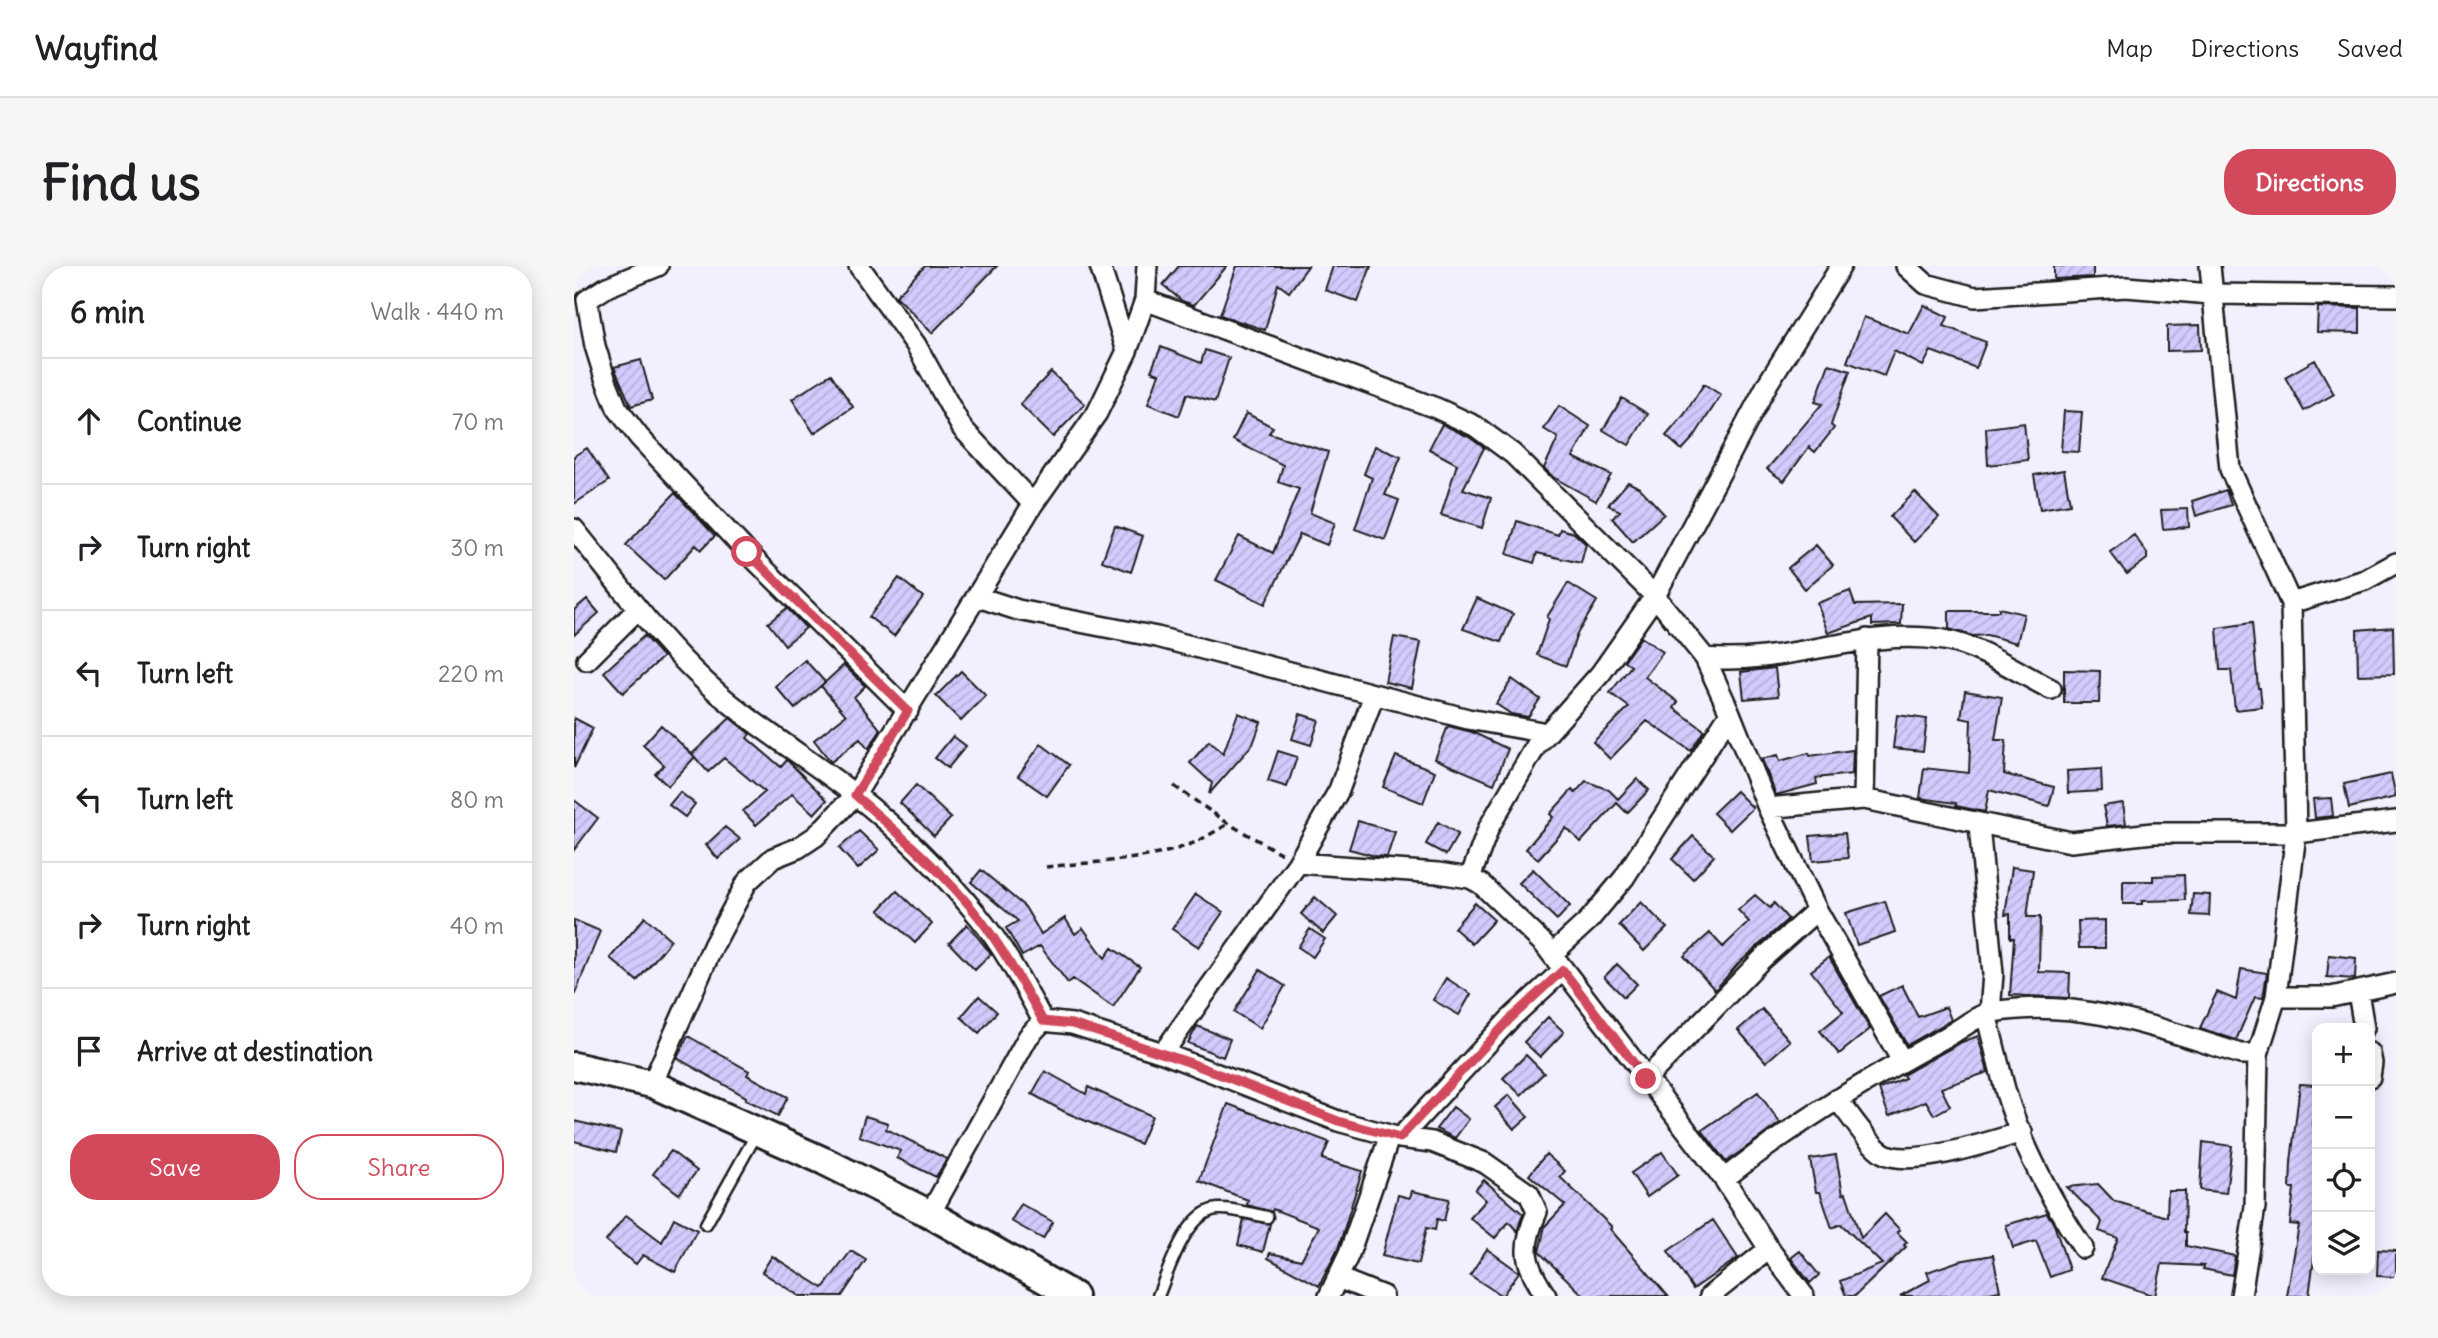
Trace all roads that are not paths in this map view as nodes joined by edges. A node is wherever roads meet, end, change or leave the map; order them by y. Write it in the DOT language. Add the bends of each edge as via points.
graph roads {
  1 [pos="658,266"];
  2 [pos="859,266"];
  3 [pos="1100,266"];
  4 [pos="1147,266"];
  5 [pos="1841,266"];
  6 [pos="1906,266"];
  7 [pos="2210,266"];
  8 [pos="2211,294"];
  9 [pos="2396,296"];
  10 [pos="1144,300"];
  11 [pos="580,301"];
  12 [pos="1127,351"];
  13 [pos="1033,504"];
  14 [pos="574,529"];
  15 [pos="2396,563"];
  16 [pos="1655,596"];
  17 [pos="978,597"];
  18 [pos="2291,603"];
  19 [pos="638,609"];
  20 [pos="1867,639"];
  21 [pos="1705,658"];
  22 [pos="587,660"];
  23 [pos="2051,689"];
  24 [pos="1374,695"];
  25 [pos="908,711"];
  26 [pos="1730,713"];
  27 [pos="1547,733"];
  28 [pos="855,795"];
  29 [pos="1864,799"];
  30 [pos="1768,808"];
  31 [pos="2396,821"];
  32 [pos="1979,825"];
  33 [pos="2296,833"];
  34 [pos="1298,863"];
  35 [pos="1469,878"];
  36 [pos="1817,910"];
  37 [pos="1558,962"];
  38 [pos="2396,983"];
  39 [pos="2358,992"];
  40 [pos="2276,997"];
  41 [pos="1988,1013"];
  42 [pos="1043,1021"];
  43 [pos="2363,1023"];
  44 [pos="574,1051"];
  45 [pos="1163,1053"];
  46 [pos="2259,1054"];
  47 [pos="1902,1061"];
  48 [pos="586,1069"];
  49 [pos="1646,1079"];
  50 [pos="652,1084"];
  51 [pos="1837,1098"];
  52 [pos="2022,1132"];
  53 [pos="758,1133"];
  54 [pos="1395,1137"];
  55 [pos="1724,1179"];
  56 [pos="930,1214"];
  57 [pos="1267,1217"];
  58 [pos="706,1224"];
  59 [pos="2083,1248"];
  60 [pos="1769,1249"];
  61 [pos="1338,1278"];
  62 [pos="1074,1296"];
  63 [pos="1158,1296"];
  64 [pos="1329,1296"];
  65 [pos="1383,1296"];
  66 [pos="1546,1296"];
  67 [pos="1710,1296"];
  68 [pos="1804,1296"];
  69 [pos="2241,1296"];
  1 -- 11 [label="street"];
  2 -- 13 [label="street" via="916,345 962,428"];
  3 -- 12 [label="street"];
  4 -- 10 [label="street"];
  5 -- 16 [label="street" via="1768,383"];
  6 -- 8 [label="street" via="1926,284 1975,296 2126,287"];
  7 -- 8 [label="street"];
  8 -- 9 [label="street"];
  8 -- 18 [label="street" via="2230,469"];
  10 -- 12 [label="street"];
  10 -- 16 [label="street" via="1475,426 1522,462"];
  11 -- 25 [label="street" via="617,408 639,437"];
  12 -- 13 [label="street" via="1097,413"];
  13 -- 17 [label="street"];
  14 -- 19 [label="street"];
  15 -- 18 [label="street" via="2365,580"];
  16 -- 21 [label="street"];
  16 -- 27 [label="street" via="1601,673"];
  17 -- 24 [label="street" via="1018,610 1157,637"];
  17 -- 25 [label="street"];
  18 -- 33 [label="street"];
  19 -- 22 [label="street"];
  19 -- 28 [label="street" via="694,672"];
  20 -- 21 [label="street" via="1766,656"];
  20 -- 23 [label="street" via="1944,640 1969,647"];
  20 -- 29 [label="street"];
  21 -- 26 [label="street"];
  24 -- 27 [label="street"];
  24 -- 34 [label="street" via="1339,790"];
  25 -- 28 [label="street"];
  26 -- 30 [label="street"];
  26 -- 37 [label="street" via="1624,878"];
  27 -- 35 [label="street" via="1489,827"];
  28 -- 42 [label="street" via="917,851 979,918"];
  28 -- 50 [label="street" via="816,836 773,858 747,882 713,946"];
  29 -- 30 [label="street"];
  29 -- 32 [label="street"];
  30 -- 36 [label="street"];
  31 -- 33 [label="street"];
  32 -- 33 [label="street" via="2071,842 2153,833"];
  32 -- 41 [label="street" via="1993,974"];
  33 -- 40 [label="street"];
  34 -- 35 [label="street"];
  34 -- 45 [label="street"];
  35 -- 37 [label="street" via="1505,905"];
  36 -- 47 [label="street"];
  36 -- 49 [label="street" via="1762,959"];
  37 -- 49 [label="street"];
  37 -- 54 [label="street" via="1510,1019"];
  38 -- 39 [label="street"];
  39 -- 40 [label="street"];
  39 -- 43 [label="street"];
  40 -- 46 [label="street"];
  41 -- 46 [label="street" via="2096,1011 2241,1054"];
  41 -- 47 [label="street"];
  41 -- 52 [label="street" via="2007,1095"];
  42 -- 45 [label="street" via="1072,1024"];
  42 -- 56 [label="street" via="1013,1062"];
  44 -- 48 [label="street"];
  45 -- 54 [label="street" via="1338,1121"];
  46 -- 69 [label="street" via="2255,1207"];
  47 -- 51 [label="street"];
  48 -- 50 [label="main road"];
  49 -- 55 [label="street"];
  50 -- 53 [label="main road"];
  51 -- 52 [label="street" via="1873,1144 1884,1154 1899,1157 1932,1155"];
  51 -- 55 [label="street"];
  52 -- 59 [label="street" via="2040,1175"];
  53 -- 56 [label="main road"];
  53 -- 58 [label="lane"];
  54 -- 61 [label="street"];
  54 -- 66 [label="street" via="1432,1142 1485,1163 1529,1194 1537,1212 1525,1253"];
  55 -- 60 [label="street"];
  56 -- 62 [label="main road"];
  57 -- 63 [label="lane" via="1216,1209 1200,1217 1187,1229"];
  60 -- 67 [label="street"];
  60 -- 68 [label="street"];
  61 -- 64 [label="street"];
  61 -- 65 [label="street"];
}
